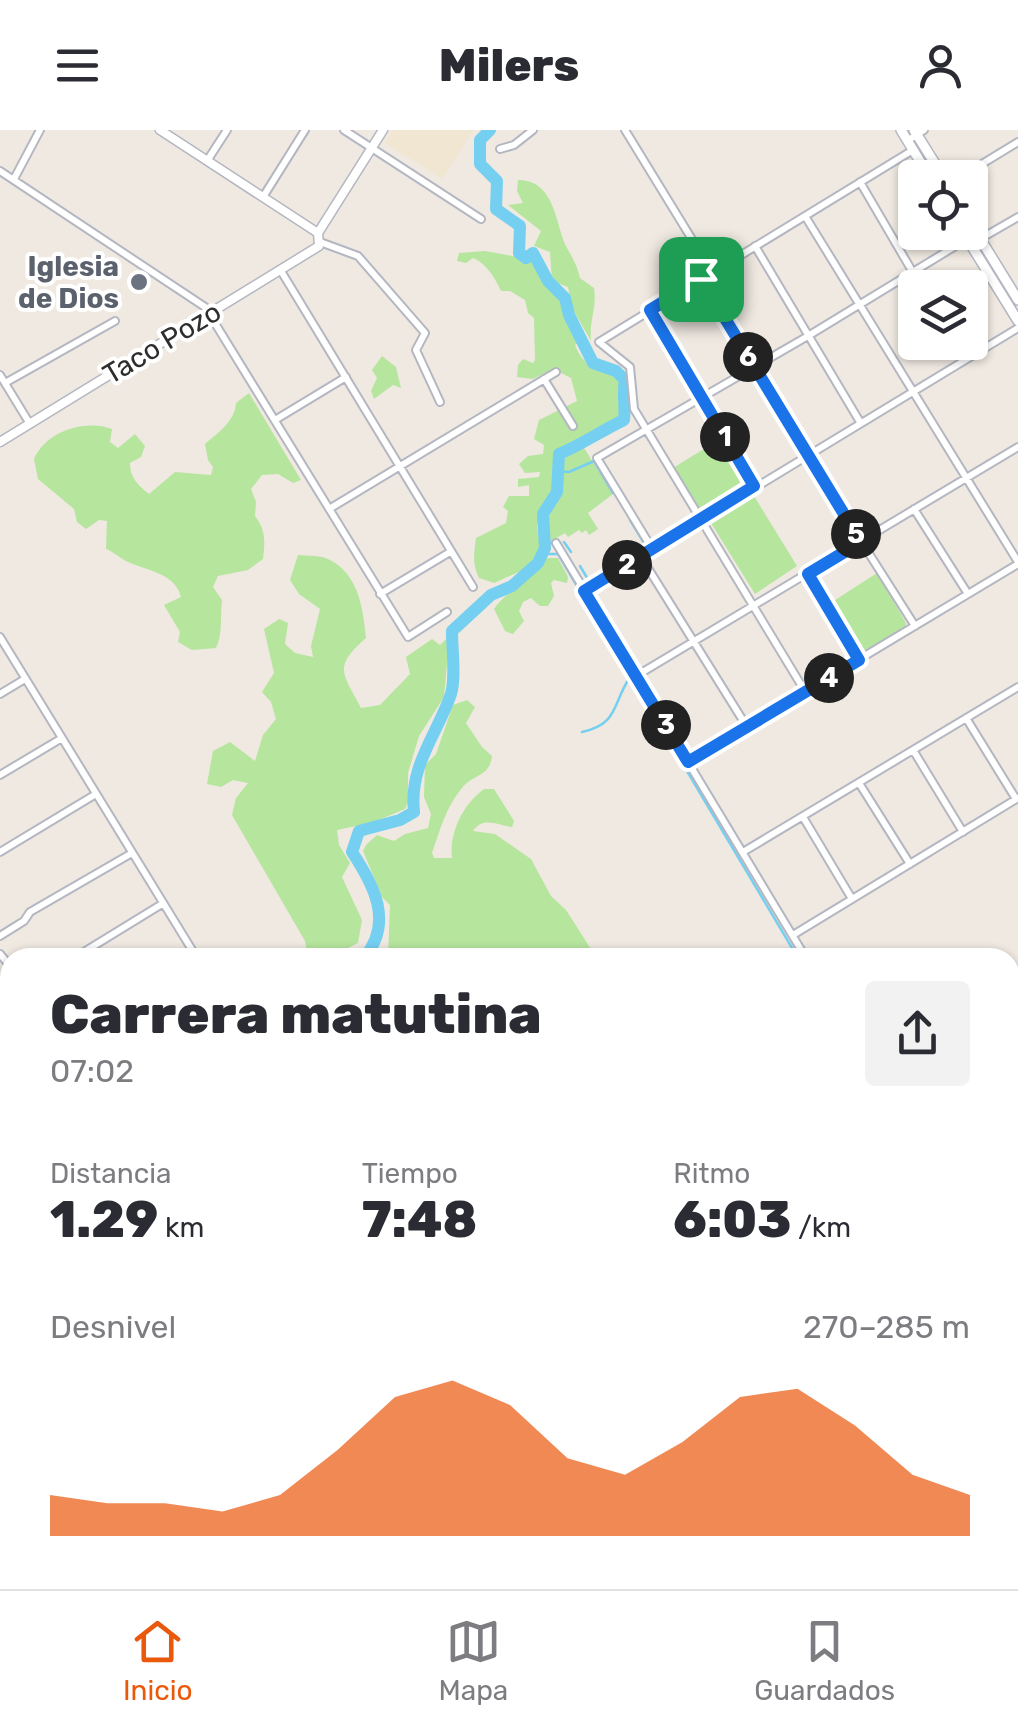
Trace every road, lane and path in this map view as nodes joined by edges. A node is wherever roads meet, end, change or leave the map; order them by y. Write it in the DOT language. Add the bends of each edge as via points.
graph roads {
  1 [pos="40,130"];
  2 [pos="160,130"];
  3 [pos="227,130"];
  4 [pos="305,130"];
  5 [pos="344,130"];
  6 [pos="383,130"];
  7 [pos="533,130"];
  8 [pos="625,130"];
  9 [pos="901,130"];
  10 [pos="919,132"];
  11 [pos="1018,142"];
  12 [pos="910,145"];
  13 [pos="372,147"];
  14 [pos="500,150"];
  15 [pos="207,160"];
  16 [pos="919,160"];
  17 [pos="934,160"];
  18 [pos="988,160"];
  19 [pos="0,171"];
  20 [pos="14,180"];
  21 [pos="860,182"];
  22 [pos="262,197"];
  23 [pos="806,216"];
  24 [pos="1018,216"];
  25 [pos="481,219"];
  26 [pos="988,234"];
  27 [pos="319,237"];
  28 [pos="755,246"];
  29 [pos="945,250"];
  30 [pos="976,250"];
  31 [pos="986,250"];
  32 [pos="912,270"];
  33 [pos="916,270"];
  34 [pos="280,271"];
  35 [pos="712,272"];
  36 [pos="701,279"];
  37 [pos="898,281"];
  38 [pos="1016,301"];
  39 [pos="860,304"];
  40 [pos="650,310"];
  41 [pos="210,314"];
  42 [pos="115,321"];
  43 [pos="1018,324"];
  44 [pos="808,336"];
  45 [pos="988,343"];
  46 [pos="962,360"];
  47 [pos="755,368"];
  48 [pos="556,372"];
  49 [pos="0,374"];
  50 [pos="346,377"];
  51 [pos="544,379"];
  52 [pos="5,383"];
  53 [pos="913,390"];
  54 [pos="702,399"];
  55 [pos="440,402"];
  56 [pos="275,420"];
  57 [pos="860,422"];
  58 [pos="30,424"];
  59 [pos="573,426"];
  60 [pos="648,431"];
  61 [pos="0,442"];
  62 [pos="1018,447"];
  63 [pos="807,456"];
  64 [pos="399,465"];
  65 [pos="968,477"];
  66 [pos="754,486"];
  67 [pos="329,509"];
  68 [pos="914,510"];
  69 [pos="701,520"];
  70 [pos="861,542"];
  71 [pos="556,543"];
  72 [pos="653,550"];
  73 [pos="450,552"];
  74 [pos="641,557"];
  75 [pos="1018,563"];
  76 [pos="808,574"];
  77 [pos="473,587"];
  78 [pos="584,591"];
  79 [pos="380,594"];
  80 [pos="968,594"];
  81 [pos="752,605"];
  82 [pos="447,612"];
  83 [pos="915,626"];
  84 [pos="0,637"];
  85 [pos="694,642"];
  86 [pos="859,660"];
  87 [pos="636,676"];
  88 [pos="25,678"];
  89 [pos="1018,687"];
  90 [pos="806,693"];
  91 [pos="0,694"];
  92 [pos="966,718"];
  93 [pos="747,727"];
  94 [pos="62,738"];
  95 [pos="913,750"];
  96 [pos="688,762"];
  97 [pos="0,775"];
  98 [pos="858,783"];
  99 [pos="96,794"];
  100 [pos="1017,799"];
  101 [pos="803,816"];
  102 [pos="963,832"];
  103 [pos="0,852"];
  104 [pos="743,852"];
  105 [pos="132,853"];
  106 [pos="910,864"];
  107 [pos="852,899"];
  108 [pos="162,904"];
  109 [pos="793,935"];
  110 [pos="0,936"];
  111 [pos="90,948"];
  112 [pos="191,948"];
  113 [pos="800,948"];
  1 -- 20 [label="street"];
  2 -- 15 [label="street"];
  3 -- 15 [label="street"];
  4 -- 22 [label="street"];
  5 -- 13 [label="street"];
  6 -- 13 [label="street"];
  7 -- 14 [label="street"];
  8 -- 35 [label="street"];
  9 -- 12 [label="main road"];
  10 -- 12 [label="street"];
  10 -- 17 [label="main road"];
  11 -- 18 [label="street"];
  12 -- 16 [label="main road"];
  12 -- 21 [label="street"];
  13 -- 25 [label="street"];
  13 -- 27 [label="street"];
  15 -- 22 [label="street"];
  19 -- 20 [label="street"];
  20 -- 41 [label="street"];
  21 -- 23 [label="street"];
  21 -- 32 [label="street"];
  22 -- 27 [label="street"];
  23 -- 28 [label="street"];
  23 -- 39 [label="street"];
  24 -- 26 [label="street"];
  27 -- 34 [label="street, Taco Pozo" via="316,250"];
  27 -- 55 [label="street" via="358,256 425,332 416,350"];
  28 -- 35 [label="street"];
  28 -- 44 [label="street"];
  29 -- 33 [label="street"];
  30 -- 38 [label="main road"];
  31 -- 38 [label="main road"];
  34 -- 41 [label="street, Taco Pozo"];
  34 -- 50 [label="street"];
  35 -- 36 [label="street"];
  36 -- 40 [label="street"];
  36 -- 47 [label="street"];
  37 -- 39 [label="street"];
  38 -- 43 [label="main road"];
  39 -- 44 [label="street"];
  39 -- 53 [label="street"];
  40 -- 54 [label="street"];
  40 -- 60 [label="street" via="599,342 630,366 634,409"];
  41 -- 56 [label="street"];
  41 -- 58 [label="street, Taco Pozo"];
  42 -- 52 [label="street"];
  43 -- 45 [label="street"];
  44 -- 47 [label="street"];
  44 -- 57 [label="street"];
  46 -- 53 [label="street"];
  47 -- 54 [label="street"];
  47 -- 63 [label="street"];
  48 -- 51 [label="street"];
  49 -- 52 [label="street"];
  50 -- 56 [label="street"];
  50 -- 64 [label="street"];
  51 -- 59 [label="street"];
  51 -- 64 [label="street"];
  52 -- 58 [label="street"];
  53 -- 57 [label="street"];
  53 -- 65 [label="street"];
  54 -- 60 [label="street"];
  54 -- 66 [label="street"];
  56 -- 67 [label="street"];
  57 -- 63 [label="street"];
  58 -- 61 [label="street, Taco Pozo"];
  60 -- 69 [label="street"];
  60 -- 72 [label="street" via="597,458"];
  62 -- 65 [label="street"];
  63 -- 66 [label="street"];
  63 -- 70 [label="street"];
  64 -- 67 [label="street"];
  64 -- 73 [label="street"];
  65 -- 68 [label="street"];
  65 -- 75 [label="street"];
  66 -- 69 [label="street"];
  67 -- 79 [label="street"];
  68 -- 70 [label="street"];
  68 -- 80 [label="street"];
  69 -- 72 [label="street"];
  69 -- 81 [label="street"];
  70 -- 76 [label="street"];
  70 -- 83 [label="street"];
  71 -- 78 [label="street"];
  72 -- 74 [label="street"];
  73 -- 77 [label="street"];
  73 -- 79 [label="street"];
  74 -- 78 [label="street"];
  74 -- 85 [label="street"];
  75 -- 80 [label="street"];
  76 -- 81 [label="street"];
  76 -- 86 [label="street"];
  78 -- 87 [label="street"];
  79 -- 82 [label="street" via="408,637"];
  80 -- 83 [label="street"];
  81 -- 85 [label="street"];
  81 -- 90 [label="street"];
  83 -- 86 [label="street"];
  84 -- 88 [label="street"];
  85 -- 87 [label="street"];
  85 -- 93 [label="street"];
  86 -- 90 [label="street"];
  87 -- 96 [label="street"];
  88 -- 91 [label="street"];
  88 -- 94 [label="street"];
  89 -- 92 [label="street"];
  90 -- 93 [label="street"];
  92 -- 95 [label="street"];
  92 -- 100 [label="street"];
  93 -- 96 [label="street"];
  94 -- 97 [label="street"];
  94 -- 99 [label="street"];
  95 -- 98 [label="street"];
  95 -- 102 [label="street"];
  96 -- 104 [label="street"];
  98 -- 101 [label="street"];
  98 -- 106 [label="street"];
  99 -- 103 [label="street"];
  99 -- 105 [label="street"];
  100 -- 102 [label="street"];
  101 -- 104 [label="street"];
  101 -- 107 [label="street"];
  102 -- 106 [label="street"];
  104 -- 109 [label="street"];
  105 -- 108 [label="street"];
  105 -- 110 [label="street"];
  106 -- 107 [label="street"];
  107 -- 109 [label="street"];
  108 -- 111 [label="street"];
  108 -- 112 [label="street"];
  109 -- 113 [label="street"];
}
